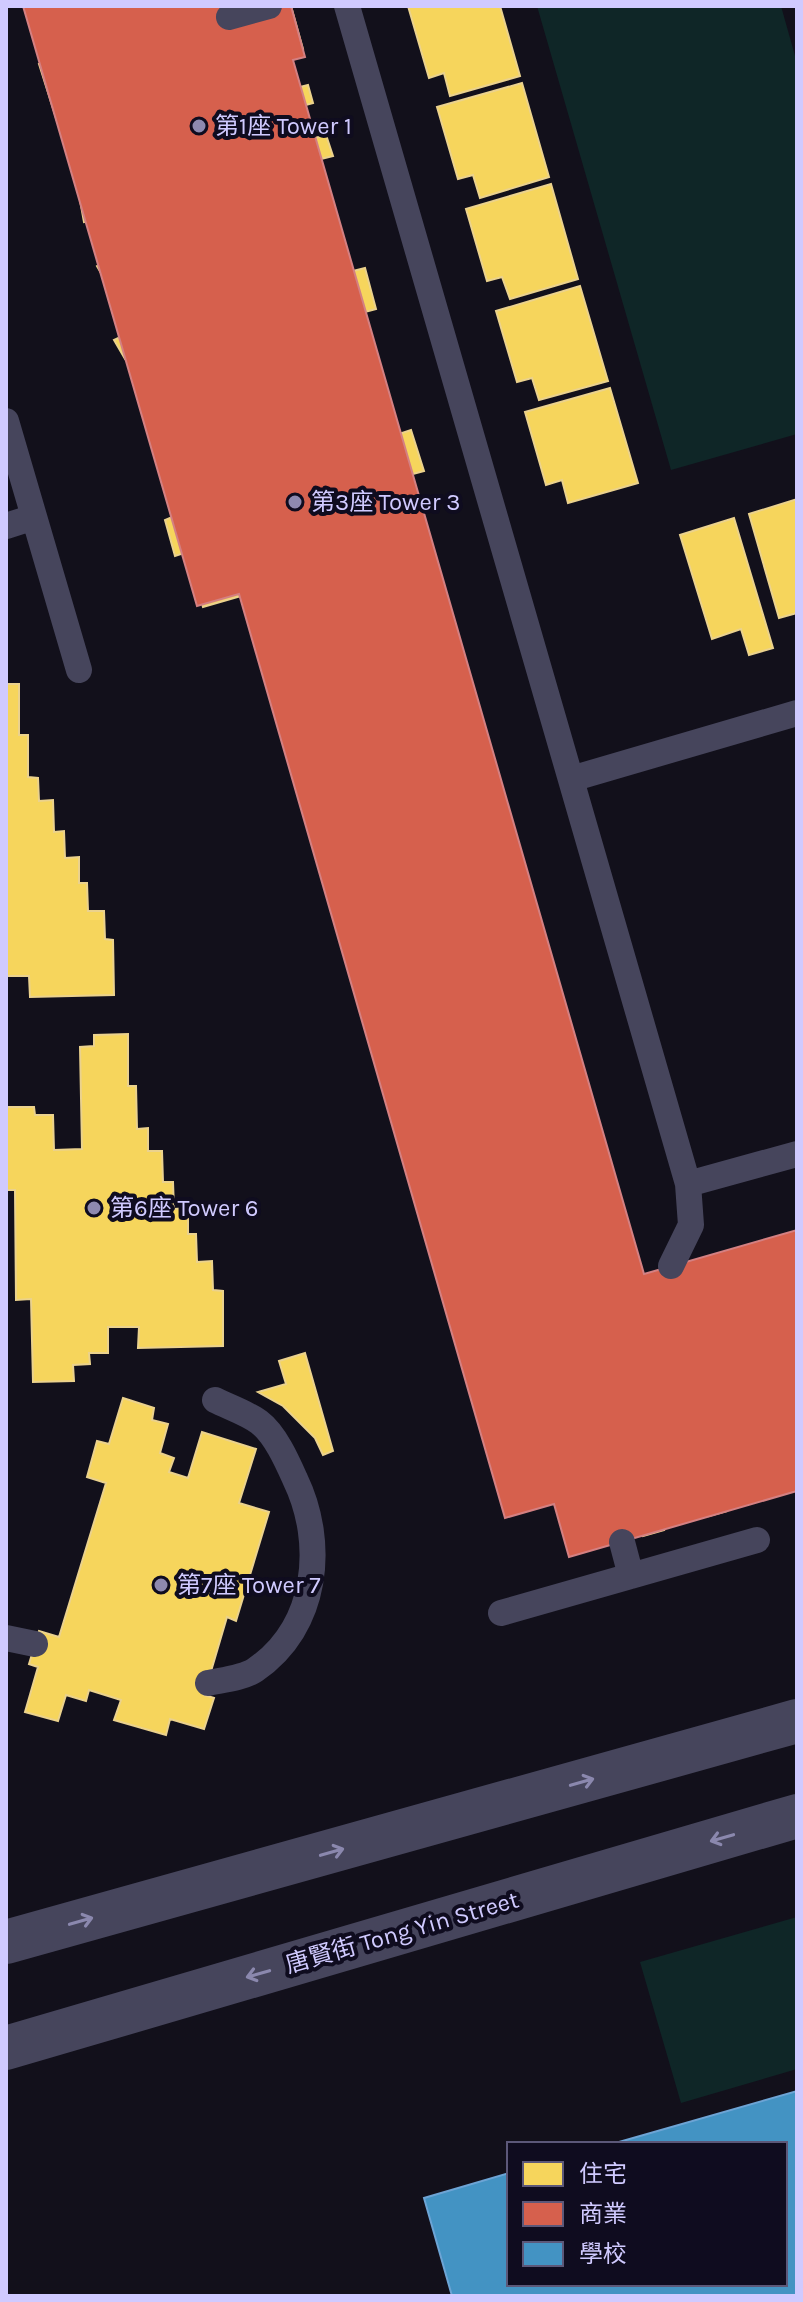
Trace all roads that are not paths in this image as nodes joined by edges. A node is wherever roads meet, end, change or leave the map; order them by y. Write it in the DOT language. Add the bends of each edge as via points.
graph roads {
  1 [pos="269,6"];
  2 [pos="347,6"];
  3 [pos="229,17"];
  4 [pos="6,421"];
  5 [pos="34,517"];
  6 [pos="6,526"];
  7 [pos="79,670"];
  8 [pos="797,713"];
  9 [pos="571,779"];
  10 [pos="797,1154"];
  11 [pos="688,1184"];
  12 [pos="671,1266"];
  13 [pos="215,1400"];
  14 [pos="757,1540"];
  15 [pos="622,1542"];
  16 [pos="631,1576"];
  17 [pos="501,1613"];
  18 [pos="6,1638"];
  19 [pos="35,1644"];
  20 [pos="208,1683"];
  21 [pos="797,1721"];
  22 [pos="797,1816"];
  23 [pos="6,1942"];
  24 [pos="6,2048"];
  1 -- 3 [label="lane"];
  2 -- 9 [label="lane"];
  4 -- 5 [label="lane"];
  5 -- 6 [label="lane"];
  5 -- 7 [label="lane"];
  8 -- 9 [label="lane"];
  9 -- 11 [label="lane"];
  10 -- 11 [label="lane"];
  11 -- 12 [label="lane" via="691,1225"];
  13 -- 20 [label="lane" via="261,1423 306,1501 315,1545 309,1594 290,1638 253,1672"];
  14 -- 16 [label="lane"];
  15 -- 16 [label="lane"];
  16 -- 17 [label="lane"];
  18 -- 19 [label="lane"];
  23 -- 21 [label="street, one-way"];
  22 -- 24 [label="street, 唐賢街 Tong Yin Street, one-way"];
}
